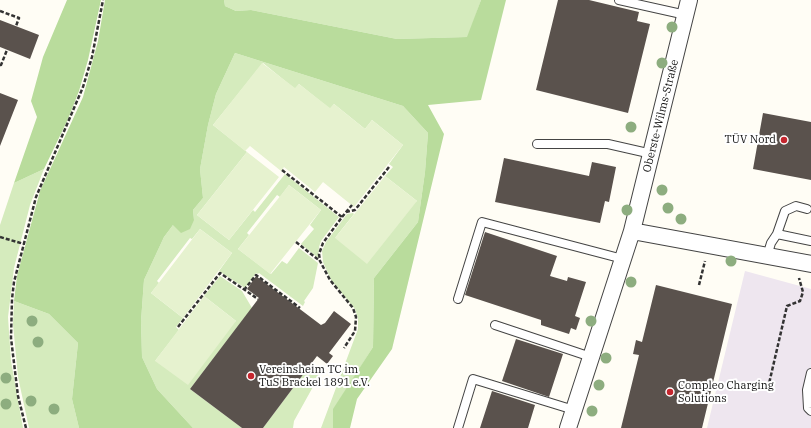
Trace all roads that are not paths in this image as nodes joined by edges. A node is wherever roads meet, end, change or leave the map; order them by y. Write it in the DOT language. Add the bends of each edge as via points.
graph roads {
  1 [pos="619,0"];
  2 [pos="687,8"];
  3 [pos="537,144"];
  4 [pos="652,154"];
  5 [pos="807,209"];
  6 [pos="632,231"];
  7 [pos="777,234"];
  8 [pos="811,241"];
  9 [pos="768,256"];
  10 [pos="623,259"];
  11 [pos="811,264"];
  12 [pos="458,299"];
  13 [pos="495,325"];
  14 [pos="591,357"];
  15 [pos="811,373"];
  16 [pos="574,410"];
  17 [pos="811,411"];
  18 [pos="458,428"];
  19 [pos="568,428"];
  1 -- 2 [label="lane"];
  2 -- 4 [label="street, Oberste-Wilms-Straße"];
  3 -- 4 [label="lane" via="608,144"];
  4 -- 6 [label="street, Oberste-Wilms-Straße"];
  5 -- 7 [label="lane" via="796,206 785,211"];
  6 -- 9 [label="street"];
  6 -- 10 [label="street, Oberste-Wilms-Straße"];
  7 -- 8 [label="lane"];
  7 -- 9 [label="lane" via="771,243"];
  9 -- 11 [label="street"];
  10 -- 12 [label="lane" via="482,222"];
  10 -- 14 [label="street, Oberste-Wilms-Straße"];
  13 -- 14 [label="lane"];
  14 -- 16 [label="street, Oberste-Wilms-Straße"];
  15 -- 17 [label="lane" via="807,390 808,408"];
  16 -- 18 [label="lane" via="473,378"];
  16 -- 19 [label="street, Oberste-Wilms-Straße"];
}
